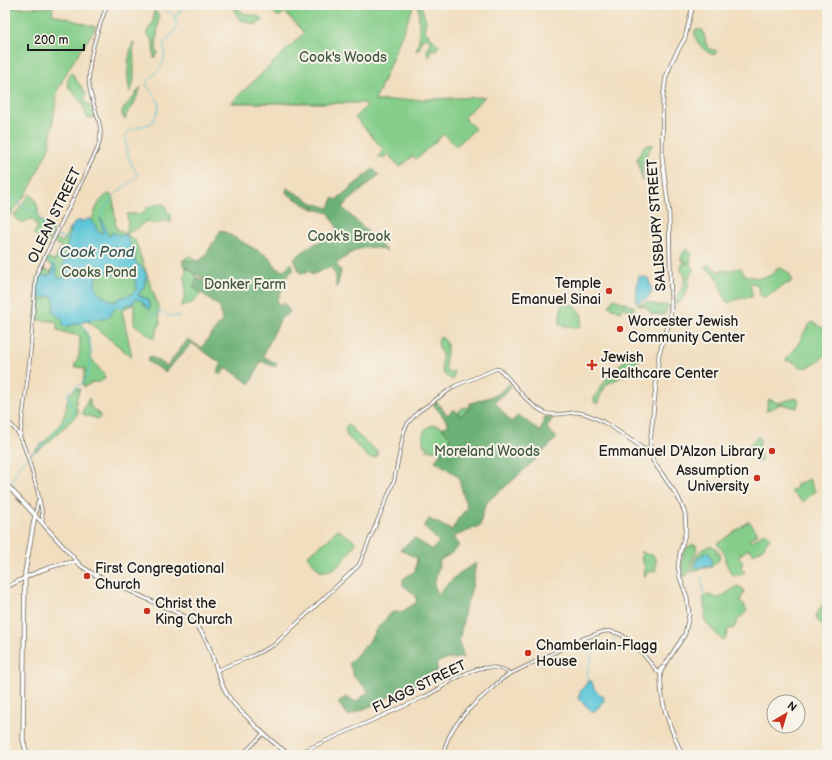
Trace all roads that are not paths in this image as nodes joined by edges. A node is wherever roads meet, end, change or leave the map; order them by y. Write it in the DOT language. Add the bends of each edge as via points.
graph roads {
  1 [pos="107,5"];
  2 [pos="693,5"];
  3 [pos="5,419"];
  4 [pos="20,438"];
  5 [pos="650,450"];
  6 [pos="6,484"];
  7 [pos="38,500"];
  8 [pos="35,515"];
  9 [pos="42,523"];
  10 [pos="76,562"];
  11 [pos="25,577"];
  12 [pos="5,588"];
  13 [pos="217,670"];
  14 [pos="661,673"];
  15 [pos="510,674"];
  16 [pos="264,734"];
  17 [pos="27,755"];
  18 [pos="242,755"];
  19 [pos="290,755"];
  20 [pos="295,755"];
  21 [pos="443,755"];
  22 [pos="682,755"];
  1 -- 4 [label="street, OLEAN STREET" via="92,49 89,80 90,94 101,127 101,140 36,277 30,358"];
  2 -- 5 [label="main road, SALISBURY STREET" via="685,38 666,77 663,97 662,156 669,213 672,307 659,354"];
  3 -- 4 [label="street"];
  4 -- 7 [label="street" via="36,485"];
  5 -- 13 [label="street" via="644,449 600,420 584,414 546,414 527,401 499,369 458,384 418,412 405,427 394,481 359,565 278,642 256,655"];
  5 -- 14 [label="main road, SALISBURY STREET" via="656,465 681,502 686,520 686,533 678,566 687,597 688,623 684,637 661,668"];
  6 -- 8 [label="main road"];
  7 -- 8 [label="street"];
  7 -- 9 [label="street"];
  8 -- 9 [label="main road"];
  8 -- 11 [label="main road"];
  9 -- 10 [label="main road"];
  10 -- 11 [label="main road" via="56,565"];
  10 -- 13 [label="main road" via="95,575 193,621 205,636"];
  11 -- 12 [label="main road"];
  11 -- 17 [label="main road" via="23,740"];
  13 -- 16 [label="main road" via="231,700"];
  14 -- 15 [label="street" via="627,639 616,632 607,631 582,638"];
  14 -- 22 [label="main road, SALISBURY STREET" via="662,704"];
  15 -- 20 [label="street, FLAGG STREET" via="506,670 490,668 468,672 424,697"];
  15 -- 21 [label="street" via="462,716 448,737"];
  16 -- 18 [label="street"];
  16 -- 19 [label="main road"];
}
